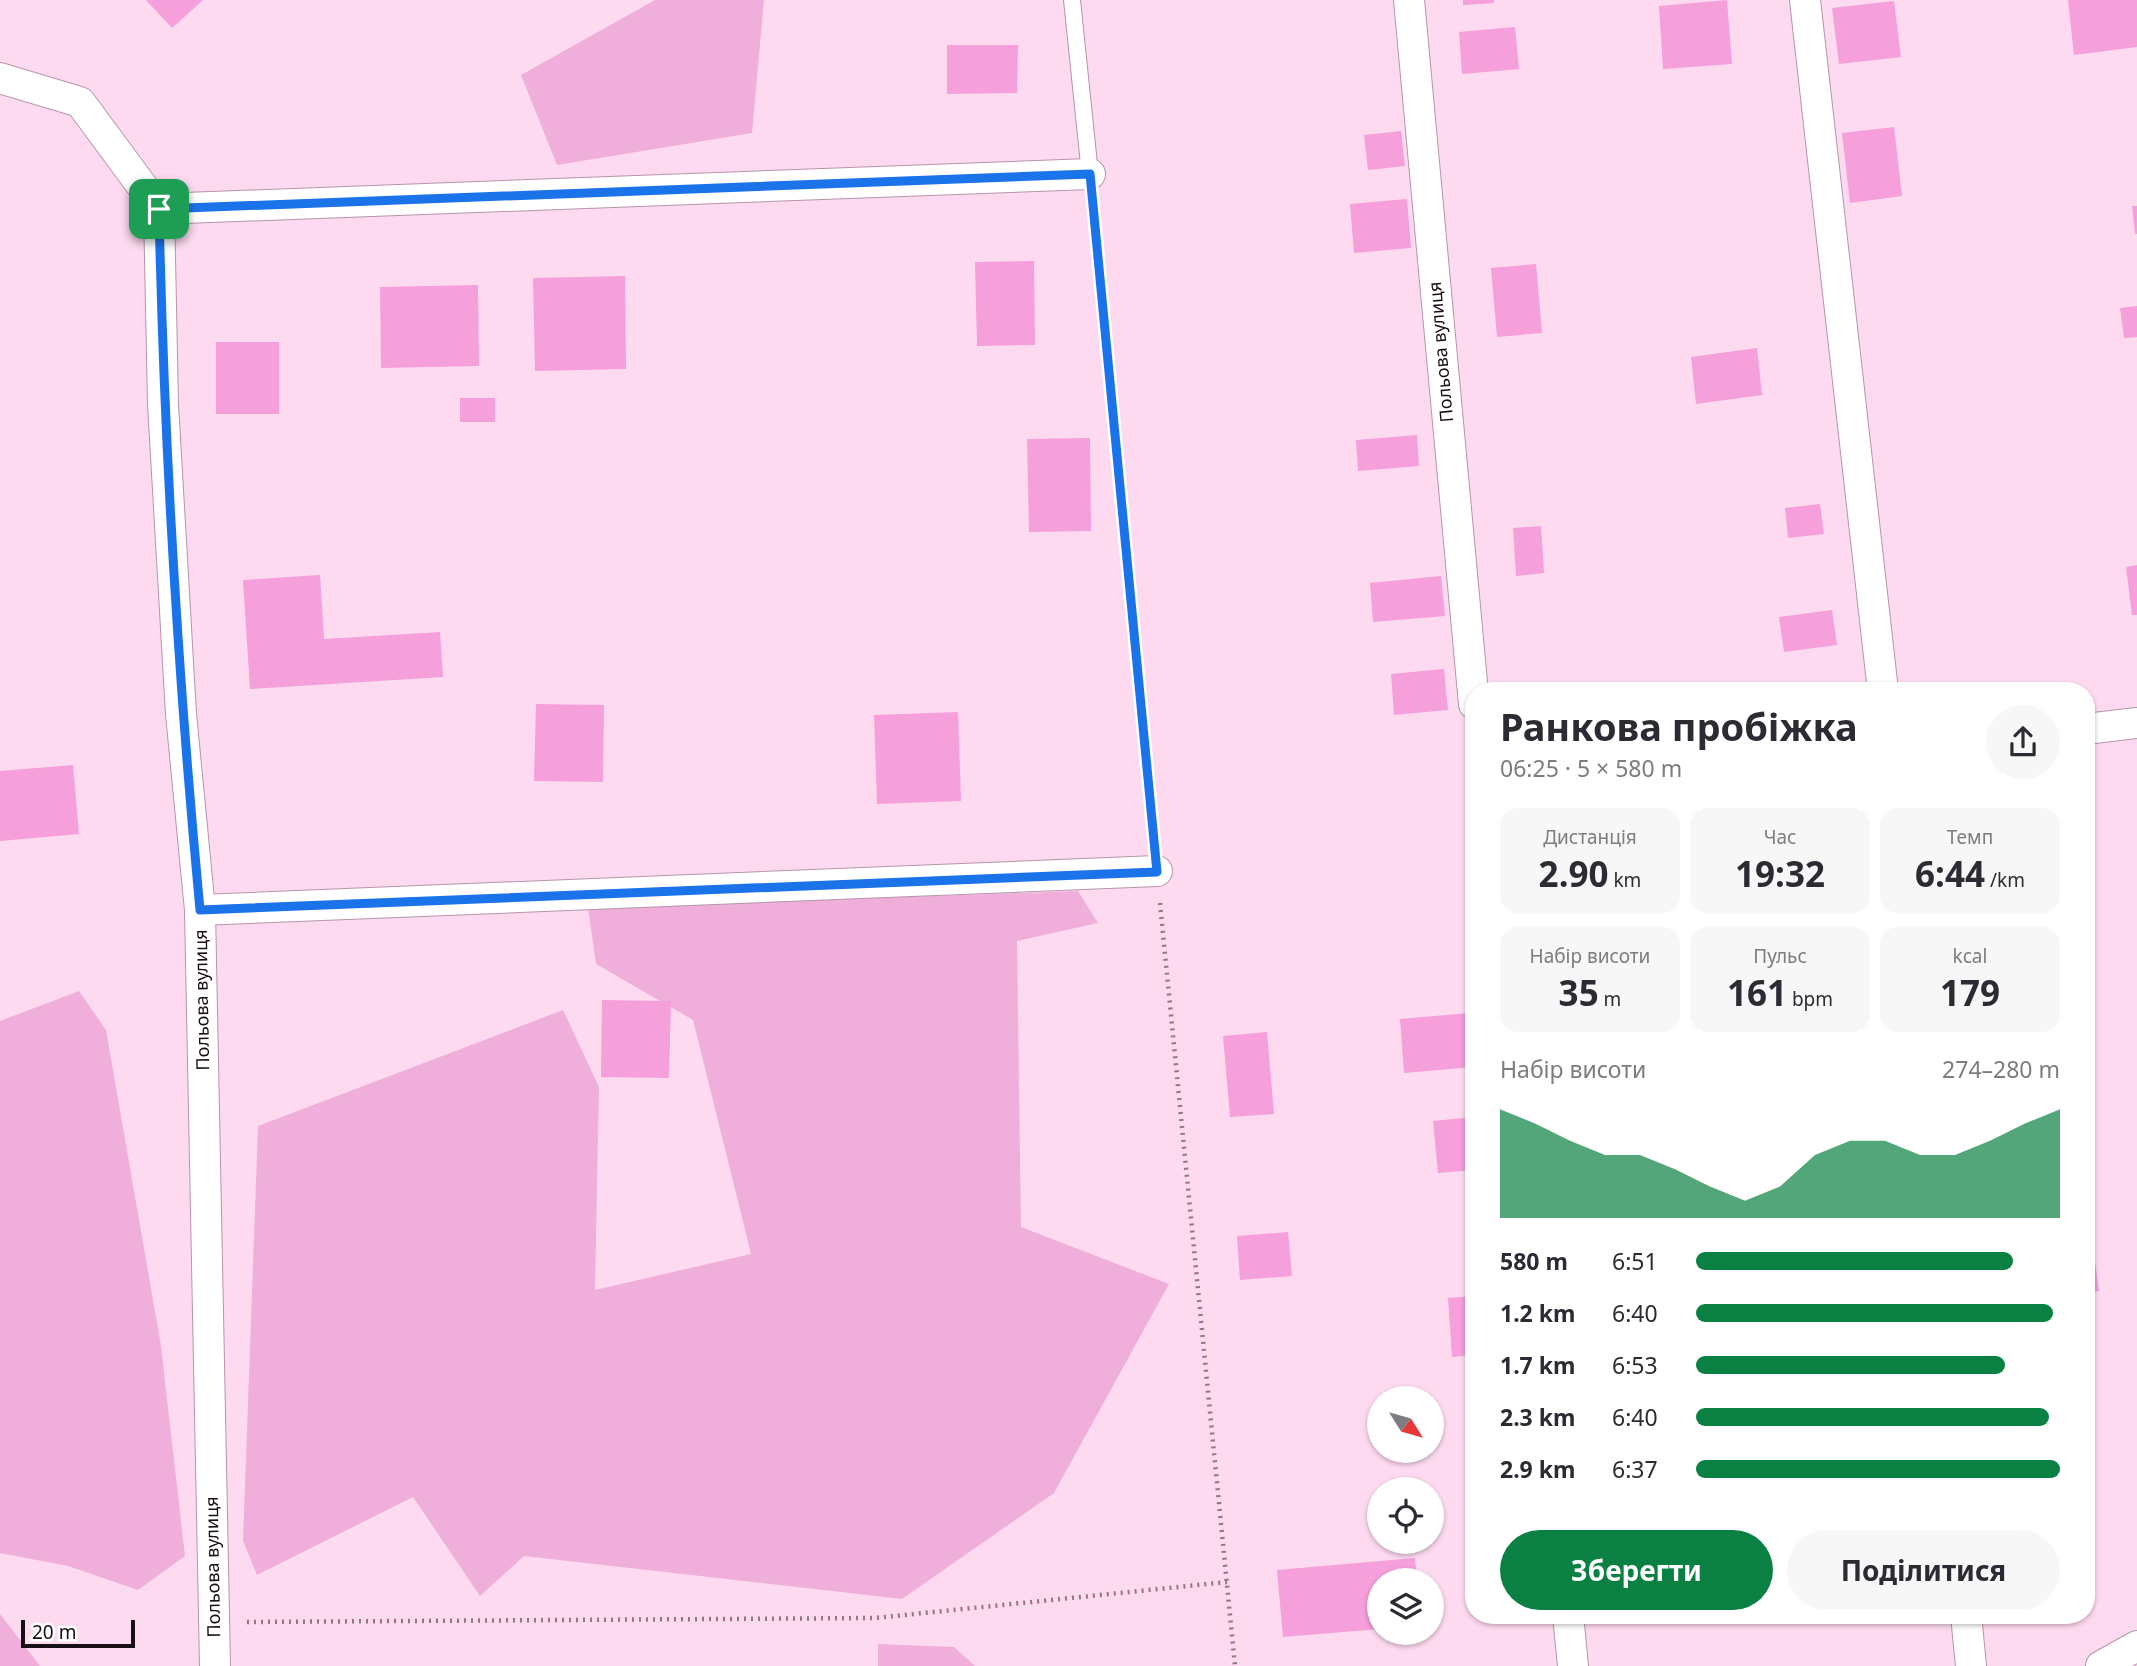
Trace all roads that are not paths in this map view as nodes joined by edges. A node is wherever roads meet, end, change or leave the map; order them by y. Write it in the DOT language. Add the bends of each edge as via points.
graph roads {
  1 [pos="1072,0"];
  2 [pos="1409,0"];
  3 [pos="1805,0"];
  4 [pos="0,78"];
  5 [pos="1090,174"];
  6 [pos="159,209"];
  7 [pos="1472,682"];
  8 [pos="1882,682"];
  9 [pos="2137,723"];
  10 [pos="2095,728"];
  11 [pos="1157,872"];
  12 [pos="200,910"];
  13 [pos="1569,1624"];
  14 [pos="1967,1624"];
  15 [pos="2137,1646"];
  16 [pos="215,1666"];
  17 [pos="1573,1666"];
  18 [pos="1971,1666"];
  19 [pos="2101,1666"];
  1 -- 5 [label="lane"];
  2 -- 7 [label="street, Польова вулиця"];
  3 -- 8 [label="street"];
  4 -- 6 [label="street" via="80,102"];
  5 -- 6 [label="street"];
  6 -- 12 [label="street, Польова вулиця" via="163,404 181,714"];
  9 -- 10 [label="street"];
  11 -- 12 [label="street"];
  12 -- 16 [label="street, Польова вулиця"];
  13 -- 17 [label="street"];
  14 -- 18 [label="street"];
  15 -- 19 [label="street"];
}
